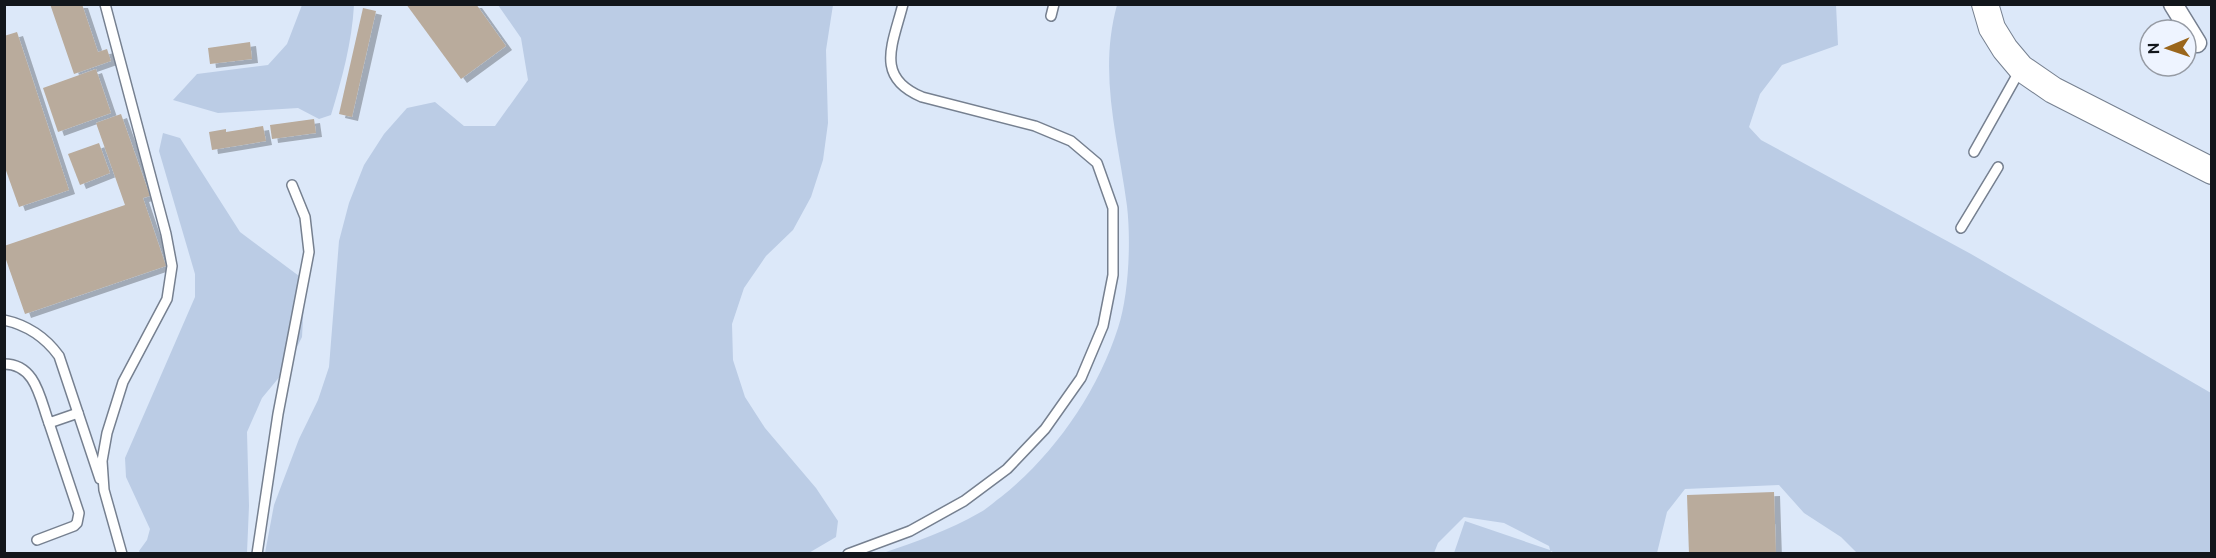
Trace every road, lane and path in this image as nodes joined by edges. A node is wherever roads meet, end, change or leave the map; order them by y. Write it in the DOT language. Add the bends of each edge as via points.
graph roads {
  1 [pos="105,4"];
  2 [pos="903,4"];
  3 [pos="1054,4"];
  4 [pos="1985,4"];
  5 [pos="2173,4"];
  6 [pos="1051,16"];
  7 [pos="2182,18"];
  8 [pos="2021,68"];
  9 [pos="1974,152"];
  10 [pos="1998,167"];
  11 [pos="2211,171"];
  12 [pos="292,185"];
  13 [pos="1961,228"];
  14 [pos="4,320"];
  15 [pos="4,364"];
  16 [pos="78,413"];
  17 [pos="49,423"];
  18 [pos="104,490"];
  19 [pos="37,540"];
  20 [pos="122,554"];
  21 [pos="257,554"];
  22 [pos="848,554"];
  1 -- 18 [label="lane" via="172,266 167,299 114,405 102,461"];
  2 -- 22 [label="lane" via="891,72 910,92 1035,126 1071,141 1097,163 1113,208 1113,275 1103,326 1081,378 1045,429 1015,461 964,501 910,531"];
  3 -- 6 [label="lane"];
  4 -- 8 [label="main road" via="1992,28"];
  5 -- 7 [label="street"];
  8 -- 9 [label="lane"];
  8 -- 11 [label="main road" via="2052,90"];
  10 -- 13 [label="lane"];
  12 -- 21 [label="lane" via="305,217 309,252 278,414"];
  14 -- 16 [label="lane" via="25,327 51,345 59,356"];
  15 -- 17 [label="lane" via="29,372"];
  16 -- 17 [label="lane"];
  16 -- 18 [label="lane"];
  17 -- 19 [label="lane" via="79,519 74,526"];
  18 -- 20 [label="lane"];
}
